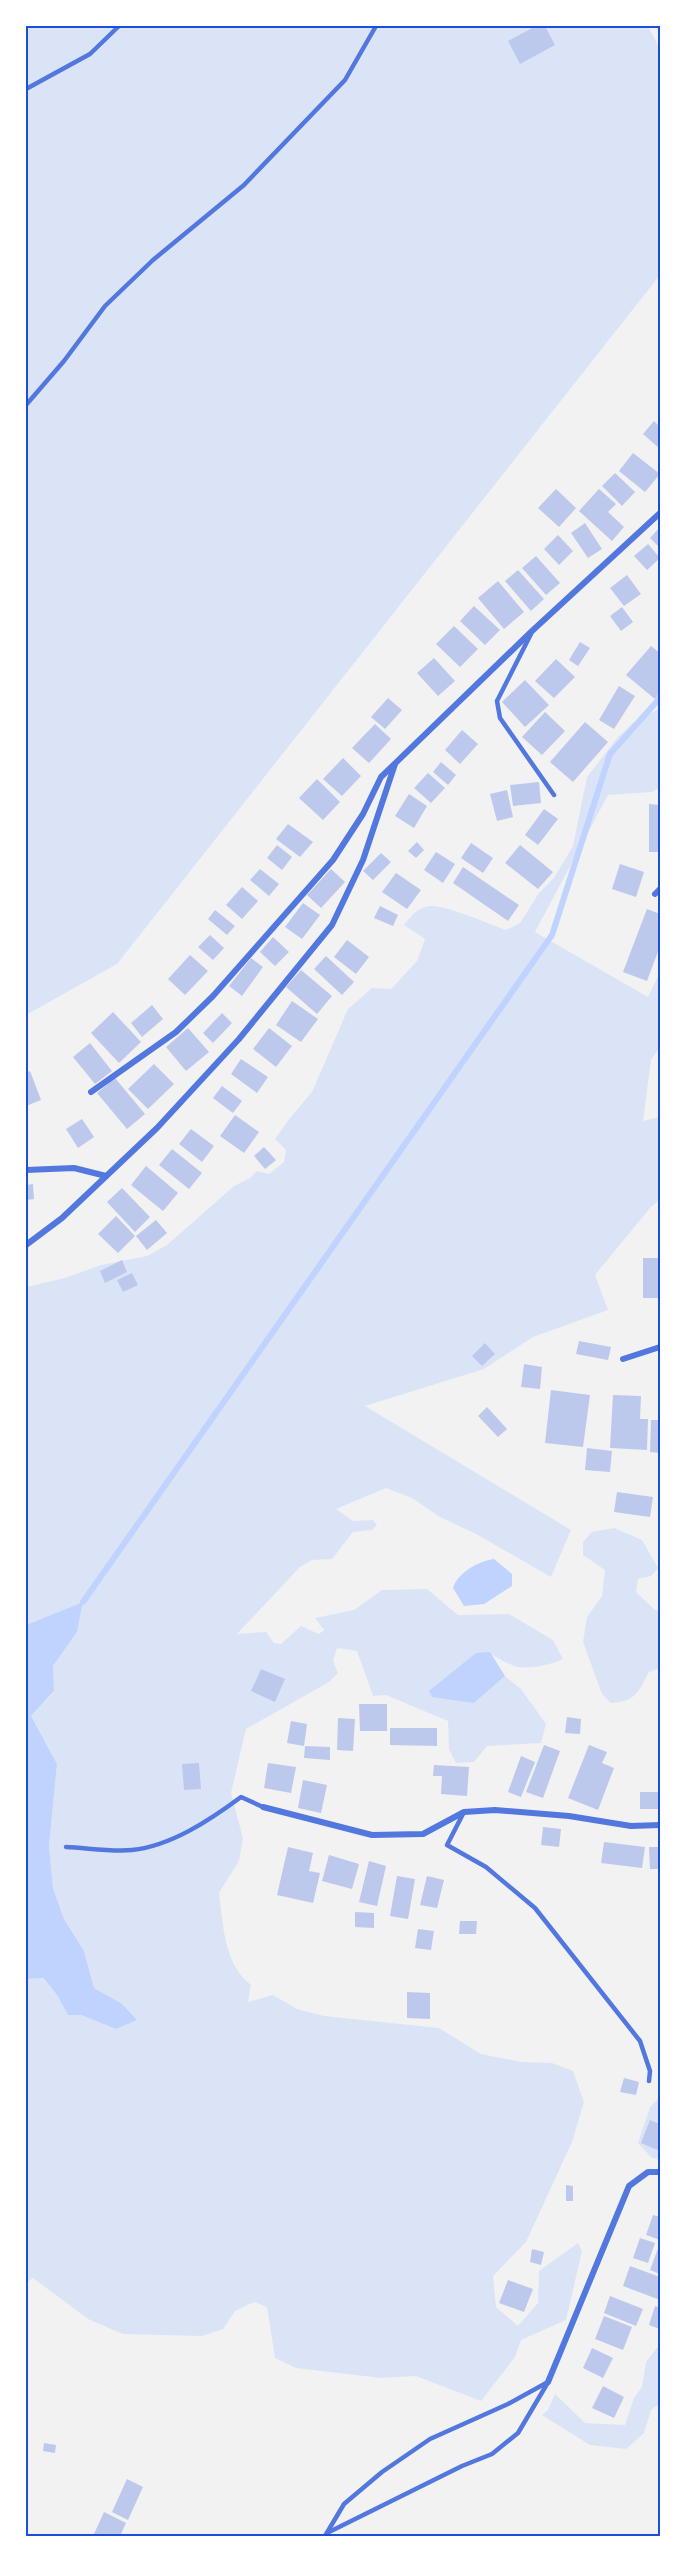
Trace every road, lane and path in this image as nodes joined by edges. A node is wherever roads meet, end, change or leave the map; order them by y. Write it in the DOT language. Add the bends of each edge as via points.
graph roads {
  1 [pos="119,26"];
  2 [pos="376,26"];
  3 [pos="26,90"];
  4 [pos="26,405"];
  5 [pos="660,513"];
  6 [pos="532,631"];
  7 [pos="395,763"];
  8 [pos="554,795"];
  9 [pos="91,1092"];
  10 [pos="26,1170"];
  11 [pos="106,1176"];
  12 [pos="26,1245"];
  13 [pos="660,1347"];
  14 [pos="623,1359"];
  15 [pos="263,1807"];
  16 [pos="464,1812"];
  17 [pos="660,1825"];
  18 [pos="66,1847"];
  19 [pos="649,2081"];
  20 [pos="660,2172"];
  21 [pos="548,2382"];
  22 [pos="326,2534"];
  1 -- 3 [label="lane" via="90,54"];
  2 -- 4 [label="lane" via="345,80 244,184 105,306"];
  5 -- 6 [label="street"];
  6 -- 7 [label="street"];
  6 -- 8 [label="lane" via="498,701 500,718"];
  7 -- 9 [label="street" via="381,777 333,860 213,996 176,1032"];
  7 -- 11 [label="street" via="363,860 332,925 203,1080"];
  10 -- 11 [label="street" via="74,1168"];
  11 -- 12 [label="street" via="62,1218"];
  13 -- 14 [label="street"];
  15 -- 16 [label="street" via="372,1835 423,1834"];
  15 -- 18 [label="lane" via="241,1797 193,1828 132,1850"];
  16 -- 17 [label="street" via="495,1810 631,1826"];
  16 -- 19 [label="lane" via="447,1845 486,1867 535,1908 640,2041 650,2071"];
  20 -- 21 [label="street" via="648,2172 629,2186"];
  21 -- 22 [label="lane" via="430,2439 344,2504"];
  21 -- 22 [label="lane" via="518,2433 492,2454"];
}
